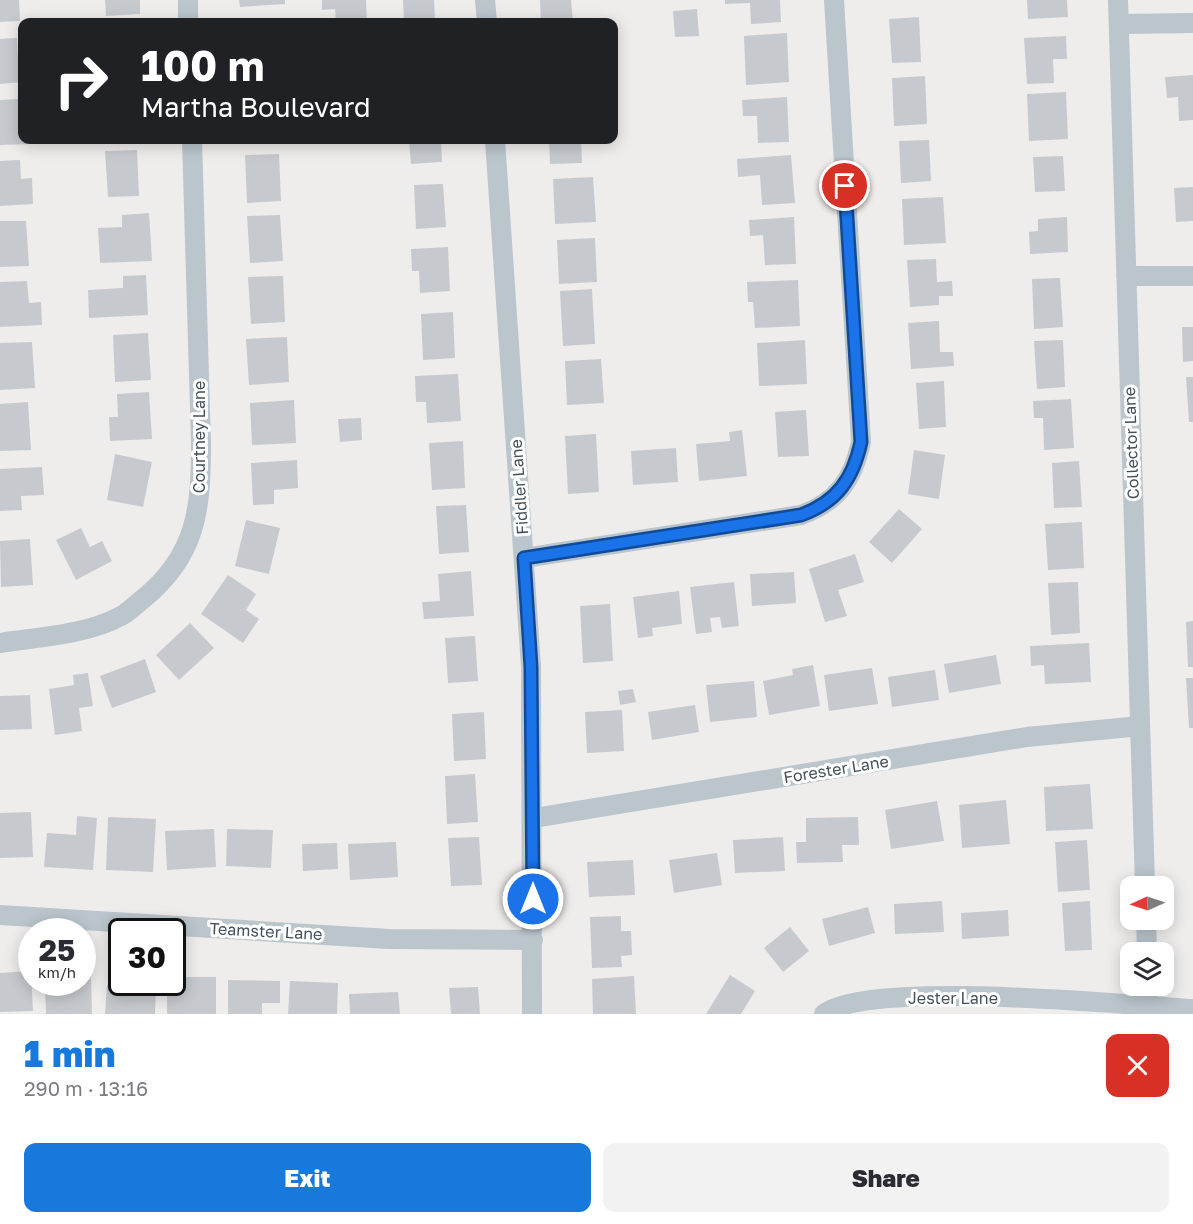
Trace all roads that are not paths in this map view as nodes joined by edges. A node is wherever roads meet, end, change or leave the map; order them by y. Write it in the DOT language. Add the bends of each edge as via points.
graph roads {
  1 [pos="188,0"];
  2 [pos="485,0"];
  3 [pos="834,0"];
  4 [pos="1118,0"];
  5 [pos="188,18"];
  6 [pos="487,18"];
  7 [pos="1193,23"];
  8 [pos="1119,24"];
  9 [pos="192,144"];
  10 [pos="495,144"];
  11 [pos="1126,276"];
  12 [pos="1193,276"];
  13 [pos="524,558"];
  14 [pos="0,643"];
  15 [pos="1140,726"];
  16 [pos="534,818"];
  17 [pos="1144,876"];
  18 [pos="0,915"];
  19 [pos="532,940"];
  20 [pos="1148,996"];
  21 [pos="1148,1006"];
  22 [pos="1193,1009"];
  23 [pos="532,1014"];
  24 [pos="824,1014"];
  1 -- 5 [label="street"];
  2 -- 6 [label="street"];
  3 -- 13 [label="street" via="861,442 856,466 837,495 818,509 801,515"];
  4 -- 8 [label="street, Collector Lane"];
  7 -- 8 [label="street"];
  8 -- 11 [label="street, Collector Lane"];
  9 -- 14 [label="street, Courtney Lane" via="201,453 196,524 184,553 163,583 121,616 76,631"];
  10 -- 13 [label="street, Fiddler Lane"];
  11 -- 12 [label="street"];
  11 -- 15 [label="street, Collector Lane"];
  13 -- 16 [label="street, Fiddler Lane"];
  15 -- 16 [label="street, Forester Lane" via="1027,737"];
  15 -- 17 [label="street, Collector Lane"];
  16 -- 19 [label="street, Fiddler Lane"];
  18 -- 19 [label="street, Teamster Lane" via="389,939"];
  19 -- 23 [label="street, Fiddler Lane"];
  20 -- 21 [label="street"];
  21 -- 22 [label="street, Jester Lane"];
  21 -- 24 [label="street, Jester Lane" via="942,995 856,1001"];
}
